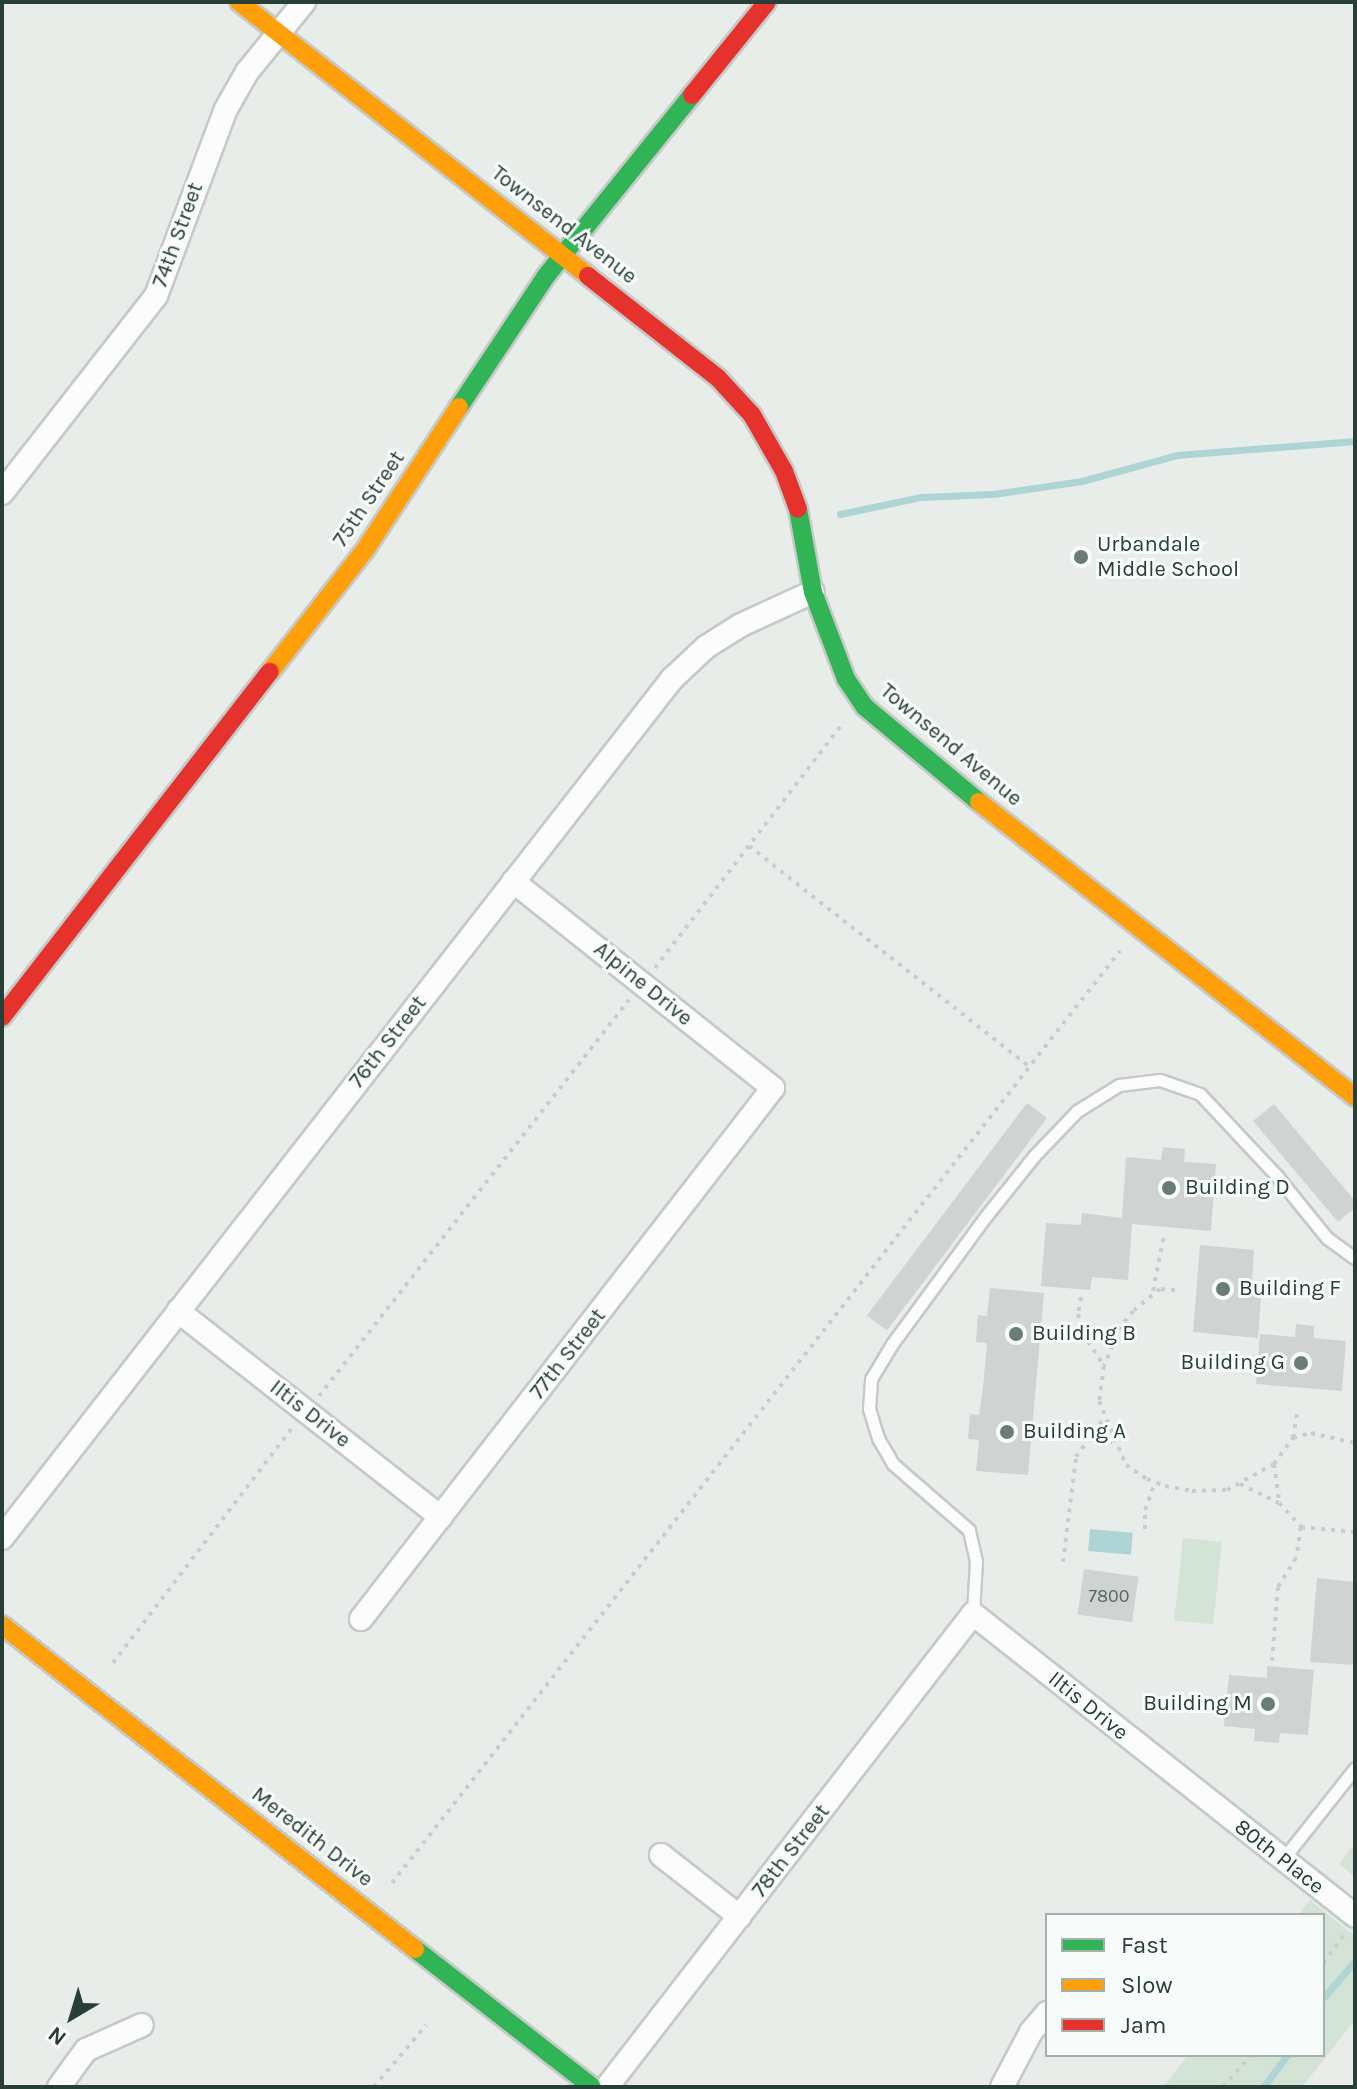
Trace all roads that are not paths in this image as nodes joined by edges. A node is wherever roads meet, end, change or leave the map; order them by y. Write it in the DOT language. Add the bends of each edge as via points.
graph roads {
  1 [pos="239,2"];
  2 [pos="304,2"];
  3 [pos="767,2"];
  4 [pos="279,33"];
  5 [pos="564,254"];
  6 [pos="2,493"];
  7 [pos="813,592"];
  8 [pos="513,881"];
  9 [pos="2,1017"];
  10 [pos="773,1088"];
  11 [pos="1355,1097"];
  12 [pos="1355,1258"];
  13 [pos="178,1311"];
  14 [pos="441,1517"];
  15 [pos="2,1538"];
  16 [pos="973,1614"];
  17 [pos="361,1619"];
  18 [pos="2,1625"];
  19 [pos="1355,1768"];
  20 [pos="1204,1798"];
  21 [pos="661,1855"];
  22 [pos="1283,1859"];
  23 [pos="740,1917"];
  24 [pos="1351,1923"];
  25 [pos="1045,2015"];
  26 [pos="142,2025"];
  27 [pos="59,2087"];
  28 [pos="592,2087"];
  29 [pos="607,2087"];
  30 [pos="1002,2087"];
  1 -- 4 [label="street, Townsend Avenue"];
  2 -- 4 [label="street, 74th Street"];
  3 -- 5 [label="street, 75th Street"];
  4 -- 5 [label="street, Townsend Avenue"];
  4 -- 6 [label="street, 74th Street" via="226,109 156,296"];
  5 -- 7 [label="street, Townsend Avenue" via="718,378 752,415 770,442 802,521"];
  5 -- 9 [label="street, 75th Street" via="365,550"];
  7 -- 8 [label="street, 76th Street" via="741,625 706,647 672,679"];
  7 -- 11 [label="street, Townsend Avenue" via="846,679 861,701 939,771"];
  8 -- 10 [label="street, Alpine Drive"];
  8 -- 13 [label="street, 76th Street"];
  10 -- 14 [label="street, 77th Street"];
  12 -- 16 [label="lane" via="1327,1238 1200,1094 1160,1080 1119,1085 1077,1111 986,1216 871,1379 869,1409 893,1464 969,1530 976,1561"];
  13 -- 14 [label="street, Iltis Drive"];
  13 -- 15 [label="street, 76th Street"];
  14 -- 17 [label="street, 77th Street"];
  16 -- 20 [label="street, Iltis Drive"];
  16 -- 23 [label="street, 78th Street"];
  18 -- 28 [label="street, Meredith Drive"];
  19 -- 22 [label="lane"];
  20 -- 22 [label="street, 80th Place"];
  21 -- 23 [label="street"];
  22 -- 24 [label="street, 80th Place"];
  23 -- 29 [label="street, 78th Street"];
  25 -- 30 [label="street"];
  26 -- 27 [label="street" via="86,2050"];
}
